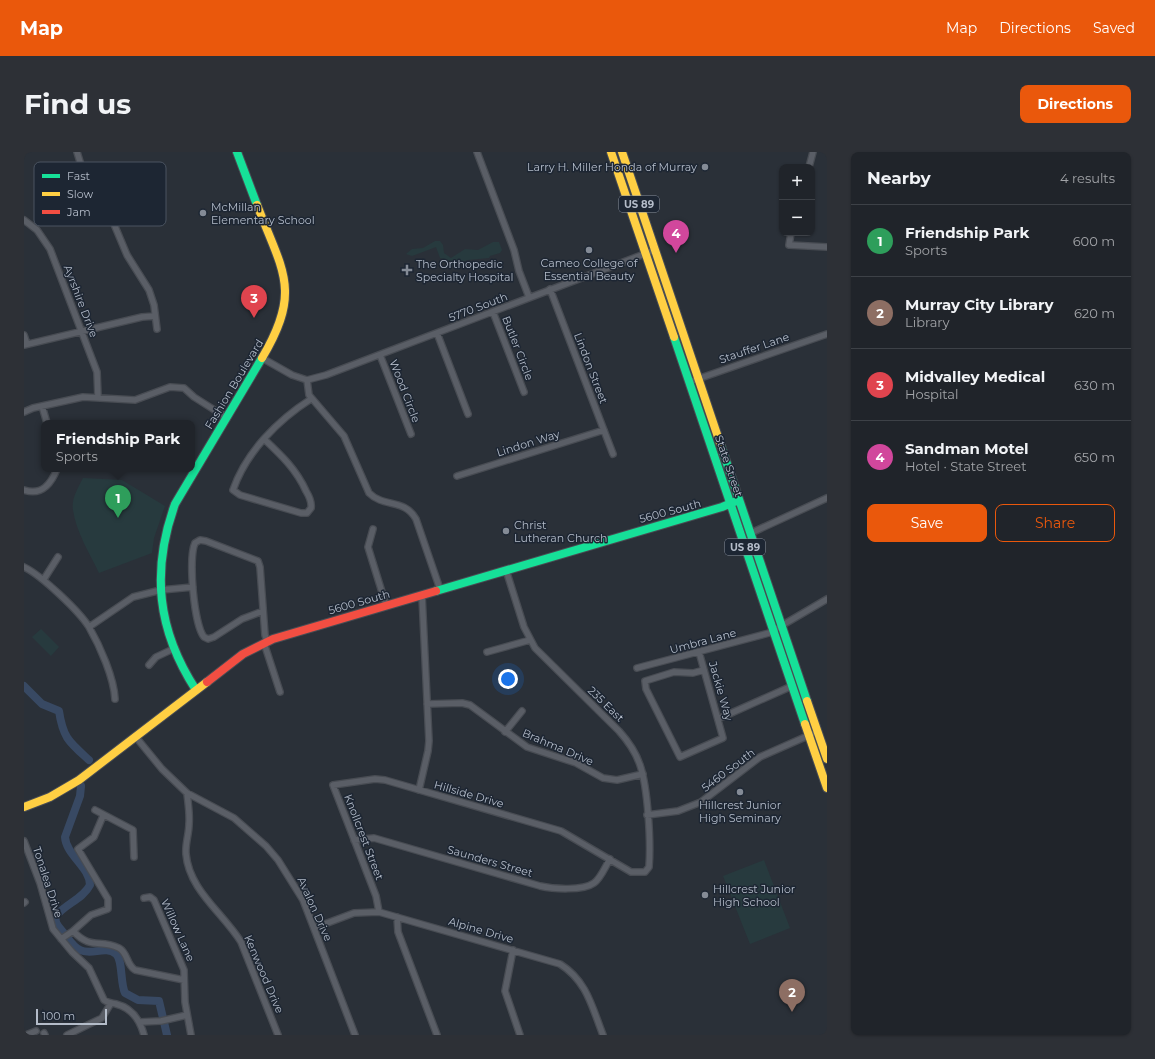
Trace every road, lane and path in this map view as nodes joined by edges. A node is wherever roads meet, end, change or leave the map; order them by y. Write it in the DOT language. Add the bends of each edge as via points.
graph roads {
  1 [pos="77,152"];
  2 [pos="237,152"];
  3 [pos="477,152"];
  4 [pos="611,152"];
  5 [pos="622,152"];
  6 [pos="813,152"];
  7 [pos="80,162"];
  8 [pos="810,164"];
  9 [pos="24,220"];
  10 [pos="115,226"];
  11 [pos="790,236"];
  12 [pos="827,247"];
  13 [pos="655,250"];
  14 [pos="645,254"];
  15 [pos="550,289"];
  16 [pos="529,297"];
  17 [pos="493,312"];
  18 [pos="155,316"];
  19 [pos="157,329"];
  20 [pos="82,331"];
  21 [pos="437,333"];
  22 [pos="827,334"];
  23 [pos="24,335"];
  24 [pos="26,345"];
  25 [pos="380,355"];
  26 [pos="262,358"];
  27 [pos="698,379"];
  28 [pos="307,380"];
  29 [pos="689,382"];
  30 [pos="524,392"];
  31 [pos="98,397"];
  32 [pos="311,398"];
  33 [pos="42,406"];
  34 [pos="24,412"];
  35 [pos="468,414"];
  36 [pos="227,418"];
  37 [pos="46,420"];
  38 [pos="604,430"];
  39 [pos="411,434"];
  40 [pos="264,439"];
  41 [pos="613,454"];
  42 [pos="56,472"];
  43 [pos="457,476"];
  44 [pos="24,490"];
  45 [pos="827,498"];
  46 [pos="740,500"];
  47 [pos="730,504"];
  48 [pos="373,529"];
  49 [pos="751,533"];
  50 [pos="58,557"];
  51 [pos="24,567"];
  52 [pos="506,570"];
  53 [pos="44,579"];
  54 [pos="193,587"];
  55 [pos="440,589"];
  56 [pos="161,590"];
  57 [pos="422,595"];
  58 [pos="827,599"];
  59 [pos="386,605"];
  60 [pos="263,611"];
  61 [pos="782,626"];
  62 [pos="89,627"];
  63 [pos="773,630"];
  64 [pos="530,640"];
  65 [pos="265,642"];
  66 [pos="173,649"];
  67 [pos="487,652"];
  68 [pos="699,652"];
  69 [pos="149,665"];
  70 [pos="637,668"];
  71 [pos="704,670"];
  72 [pos="792,686"];
  73 [pos="196,690"];
  74 [pos="280,692"];
  75 [pos="115,699"];
  76 [pos="427,704"];
  77 [pos="522,712"];
  78 [pos="718,719"];
  79 [pos="505,732"];
  80 [pos="818,732"];
  81 [pos="135,736"];
  82 [pos="809,736"];
  83 [pos="827,759"];
  84 [pos="643,774"];
  85 [pos="827,788"];
  86 [pos="419,790"];
  87 [pos="187,793"];
  88 [pos="24,807"];
  89 [pos="94,810"];
  90 [pos="647,815"];
  91 [pos="103,816"];
  92 [pos="354,840"];
  93 [pos="24,841"];
  94 [pos="134,857"];
  95 [pos="610,859"];
  96 [pos="648,869"];
  97 [pos="144,898"];
  98 [pos="379,912"];
  99 [pos="397,916"];
  100 [pos="314,928"];
  101 [pos="71,932"];
  102 [pos="62,938"];
  103 [pos="513,950"];
  104 [pos="184,980"];
  105 [pos="110,1003"];
  106 [pos="187,1015"];
  107 [pos="140,1022"];
  108 [pos="36,1031"];
  109 [pos="26,1035"];
  110 [pos="67,1035"];
  111 [pos="144,1035"];
  112 [pos="191,1035"];
  113 [pos="278,1035"];
  114 [pos="355,1035"];
  115 [pos="437,1035"];
  116 [pos="520,1035"];
  117 [pos="603,1035"];
  1 -- 7 [label="street"];
  2 -- 26 [label="street, Fashion Boulevard" via="286,286 282,317 275,336"];
  3 -- 16 [label="street"];
  4 -- 14 [label="street, State Street / US 89"];
  5 -- 13 [label="street, State Street / US 89"];
  6 -- 8 [label="street"];
  9 -- 20 [label="street, Ayrshire Drive" via="37,230 50,249"];
  10 -- 18 [label="street" via="127,255 149,290"];
  11 -- 12 [label="street" via="789,245"];
  13 -- 14 [label="street, 5770 South"];
  13 -- 27 [label="street, State Street / US 89"];
  14 -- 15 [label="street, 5770 South"];
  14 -- 29 [label="street, State Street / US 89"];
  15 -- 16 [label="street, 5770 South"];
  15 -- 38 [label="street, Lindon Street"];
  16 -- 17 [label="street, 5770 South"];
  17 -- 21 [label="street, 5770 South"];
  17 -- 30 [label="street, Butler Circle"];
  18 -- 19 [label="street"];
  18 -- 20 [label="street"];
  20 -- 24 [label="street"];
  20 -- 31 [label="street, Ayrshire Drive" via="99,377"];
  21 -- 25 [label="street, 5770 South"];
  21 -- 35 [label="street"];
  22 -- 27 [label="street, Stauffer Lane"];
  23 -- 24 [label="street"];
  25 -- 28 [label="street, 5770 South"];
  25 -- 39 [label="street, Wood Circle"];
  26 -- 28 [label="street" via="292,375"];
  26 -- 36 [label="street, Fashion Boulevard"];
  27 -- 29 [label="street, Stauffer Lane"];
  27 -- 46 [label="street, State Street / US 89"];
  28 -- 32 [label="street"];
  29 -- 47 [label="street, State Street / US 89"];
  31 -- 33 [label="street" via="83,397"];
  31 -- 36 [label="street" via="130,401 170,388 184,388 194,398"];
  32 -- 40 [label="street"];
  32 -- 55 [label="street" via="344,436 369,493 377,499 401,505 412,512"];
  33 -- 34 [label="street"];
  33 -- 37 [label="street"];
  36 -- 56 [label="street, Fashion Boulevard" via="170,515 161,550"];
  38 -- 41 [label="street, Lindon Street"];
  38 -- 43 [label="street, Lindon Way"];
  40 -- 40 [label="street" via="255,449 233,490 240,495 307,513 312,503 294,469"];
  42 -- 44 [label="street" via="45,488 35,492"];
  45 -- 49 [label="street"];
  46 -- 47 [label="street, 5600 South"];
  46 -- 49 [label="street, State Street / US 89"];
  47 -- 52 [label="street, 5600 South"];
  47 -- 63 [label="street, State Street / US 89"];
  48 -- 59 [label="street" via="368,547"];
  49 -- 61 [label="street, State Street / US 89"];
  50 -- 53 [label="street"];
  51 -- 53 [label="street"];
  52 -- 55 [label="street, 5600 South"];
  52 -- 64 [label="street, 235 East" via="520,618"];
  53 -- 62 [label="street"];
  54 -- 56 [label="street"];
  54 -- 60 [label="street" via="200,629 208,639 242,619"];
  54 -- 60 [label="street" via="194,545 198,541 206,541 258,561"];
  55 -- 57 [label="street, 5600 South"];
  56 -- 62 [label="street" via="133,597"];
  56 -- 66 [label="street, Fashion Boulevard"];
  57 -- 59 [label="street, 5600 South"];
  57 -- 76 [label="street, Hillside Drive"];
  58 -- 61 [label="street, Umbra Lane"];
  59 -- 65 [label="street, 5600 South"];
  60 -- 65 [label="street"];
  61 -- 63 [label="street, Umbra Lane"];
  61 -- 80 [label="street, State Street / US 89"];
  62 -- 75 [label="street" via="115,689"];
  63 -- 68 [label="street, Umbra Lane"];
  63 -- 72 [label="street, State Street / US 89"];
  64 -- 67 [label="street"];
  64 -- 84 [label="street, 235 East" via="542,657 627,740"];
  65 -- 73 [label="street, 5600 South" via="243,654"];
  65 -- 74 [label="street"];
  66 -- 69 [label="street" via="156,657"];
  66 -- 73 [label="street, Fashion Boulevard" via="182,671"];
  68 -- 70 [label="street, Umbra Lane"];
  68 -- 71 [label="street, Jackie Way"];
  71 -- 78 [label="street, Jackie Way"];
  71 -- 78 [label="street, Jackie Way" via="693,673 674,672 645,681 646,689 680,757 723,738"];
  72 -- 78 [label="street"];
  72 -- 82 [label="street, State Street / US 89"];
  73 -- 81 [label="street, 5600 South"];
  76 -- 79 [label="street, Brahma Drive" via="470,705"];
  76 -- 86 [label="street, Hillside Drive" via="428,751"];
  77 -- 79 [label="street"];
  79 -- 84 [label="street, Brahma Drive" via="527,747 576,763 603,778 617,780"];
  80 -- 82 [label="street, 5460 South"];
  80 -- 83 [label="street, State Street / US 89"];
  81 -- 87 [label="street, Avalon Drive" via="162,769"];
  81 -- 88 [label="street, 5600 South" via="66,788"];
  82 -- 85 [label="street, State Street / US 89"];
  82 -- 90 [label="street, 5460 South" via="760,757 701,802 678,811"];
  84 -- 90 [label="street, 235 East"];
  86 -- 92 [label="street, Knollcrest Street" via="375,779 333,785"];
  86 -- 95 [label="street, Hillside Drive" via="561,831"];
  87 -- 100 [label="street, Avalon Drive" via="234,818 266,846 296,886"];
  87 -- 113 [label="street, Kenwood Drive" via="190,820 186,854 190,871 203,894 241,942"];
  89 -- 91 [label="street"];
  90 -- 96 [label="street, 235 East"];
  91 -- 94 [label="street" via="134,830"];
  91 -- 101 [label="street" via="94,837 78,849 108,899 108,909 91,915"];
  92 -- 95 [label="street, Saunders Street" via="374,838 540,886 556,888 590,885 598,878"];
  92 -- 98 [label="street, Knollcrest Street" via="376,896"];
  93 -- 102 [label="street, Tonalea Drive" via="40,883 51,925"];
  95 -- 96 [label="street, Hillside Drive" via="631,872 645,872"];
  97 -- 104 [label="street, Willow Lane" via="150,896 154,900 184,970"];
  98 -- 99 [label="street, Alpine Drive"];
  98 -- 100 [label="street, Alpine Drive" via="354,913"];
  99 -- 103 [label="street, Alpine Drive"];
  99 -- 115 [label="street" via="398,932"];
  100 -- 114 [label="street, Avalon Drive"];
  101 -- 102 [label="street"];
  101 -- 104 [label="street, Willow Lane" via="84,941 119,948 135,970"];
  102 -- 105 [label="street, Tonalea Drive" via="89,968 102,997"];
  103 -- 116 [label="street" via="505,991"];
  103 -- 117 [label="street, Alpine Drive" via="560,964 574,974 583,986"];
  104 -- 106 [label="street, Willow Lane"];
  105 -- 107 [label="street" via="128,1009"];
  105 -- 110 [label="street" via="102,1018"];
  106 -- 107 [label="street"];
  106 -- 112 [label="street, Willow Lane"];
  107 -- 111 [label="street"];
  108 -- 109 [label="street"];
}
